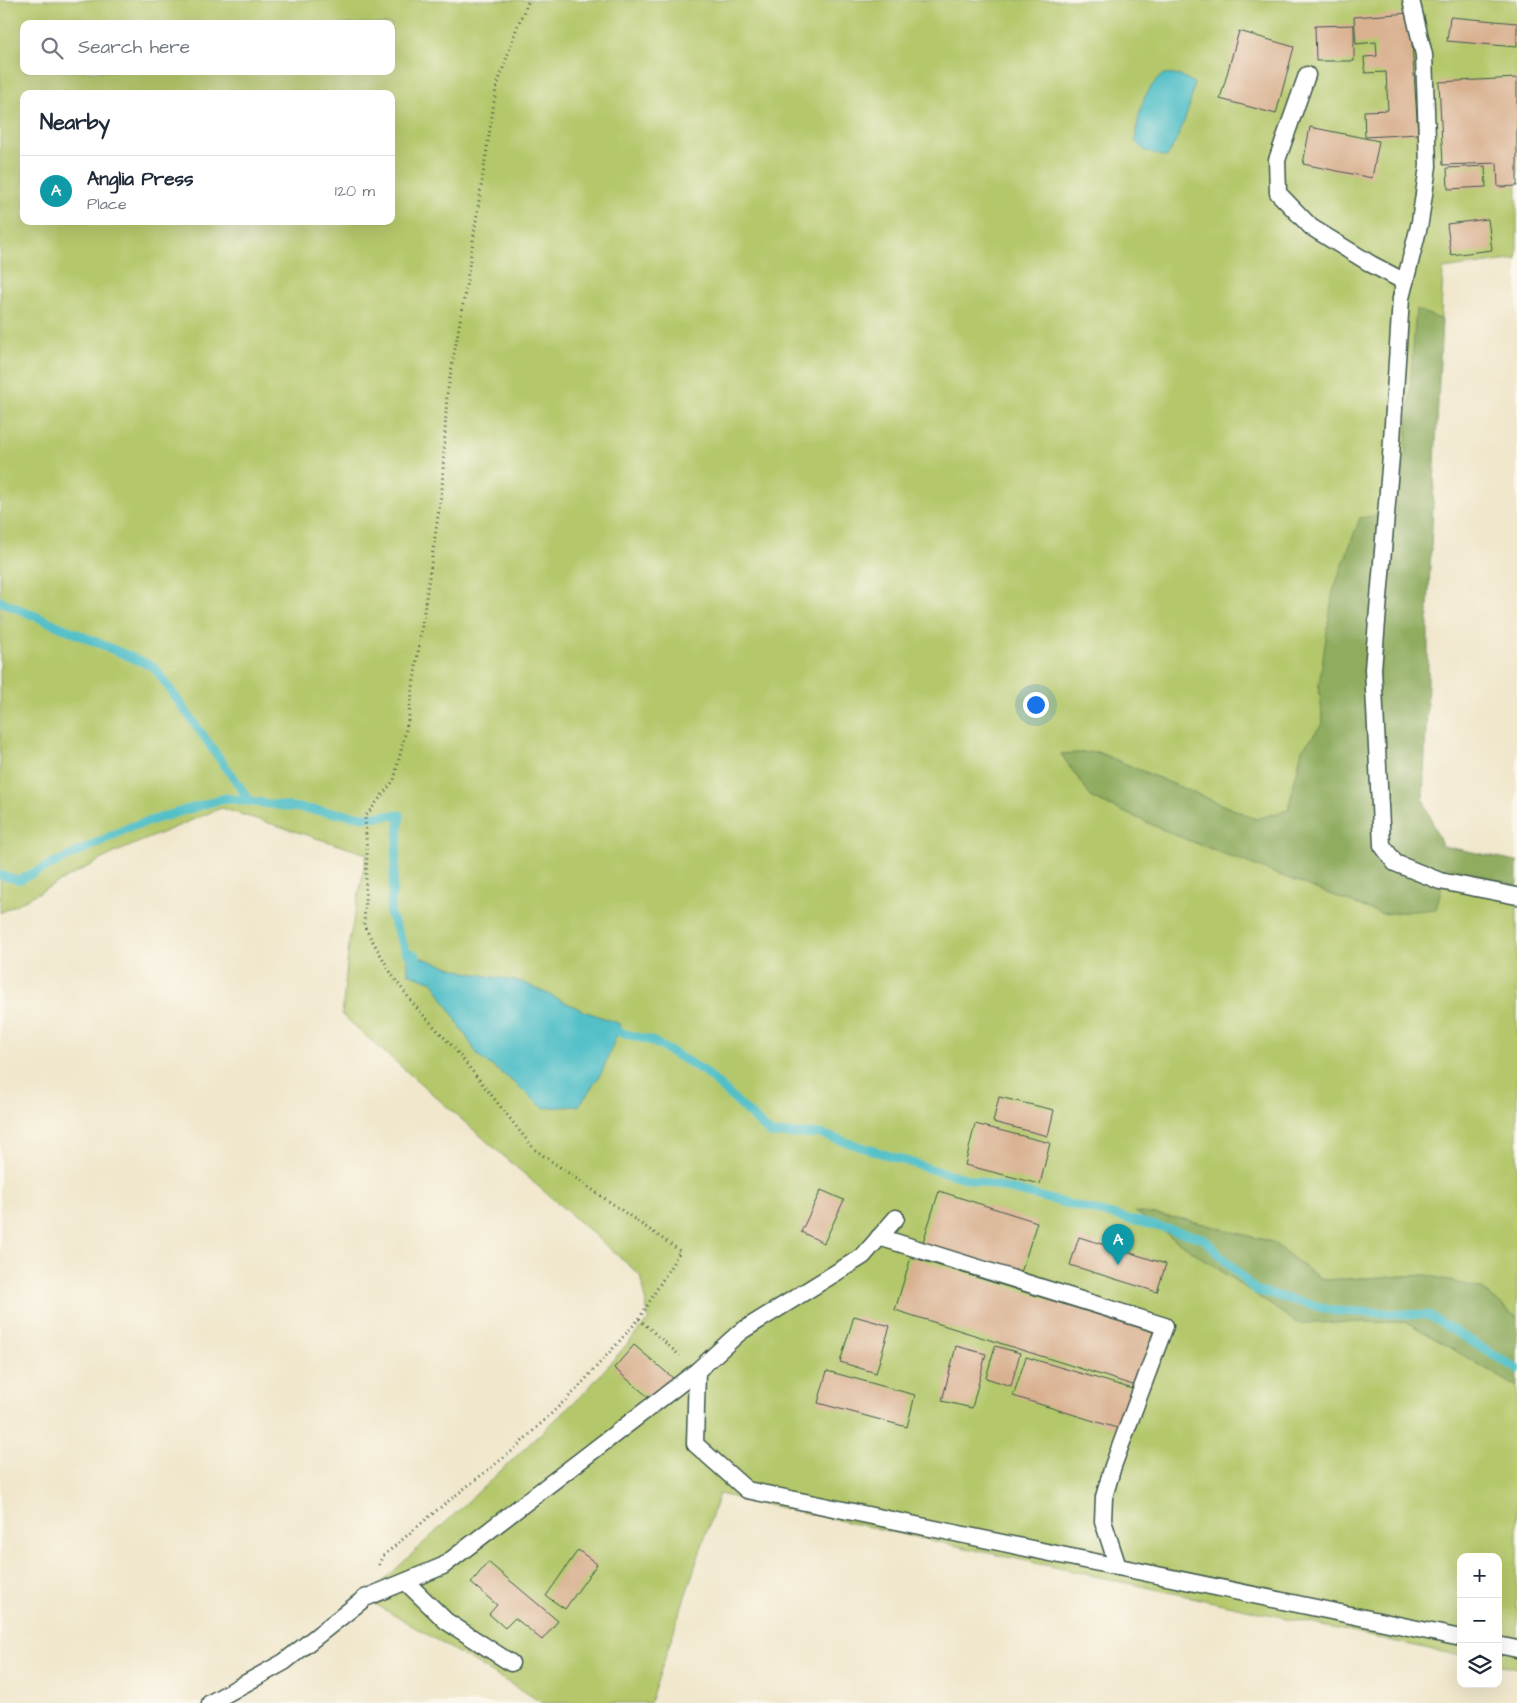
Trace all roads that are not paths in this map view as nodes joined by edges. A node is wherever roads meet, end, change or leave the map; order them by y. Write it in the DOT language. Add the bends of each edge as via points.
graph roads {
  1 [pos="1411,0"];
  2 [pos="1307,75"];
  3 [pos="1405,282"];
  4 [pos="1517,896"];
  5 [pos="896,1218"];
  6 [pos="880,1237"];
  7 [pos="697,1371"];
  8 [pos="1118,1567"];
  9 [pos="407,1583"];
  10 [pos="1457,1637"];
  11 [pos="1502,1647"];
  12 [pos="1517,1649"];
  13 [pos="511,1663"];
  14 [pos="210,1703"];
  1 -- 3 [label="lane" via="1424,55 1428,166 1420,222"];
  2 -- 3 [label="lane" via="1277,160 1278,193 1310,227"];
  3 -- 4 [label="lane" via="1401,298 1373,669 1382,845 1395,863 1440,881"];
  5 -- 6 [label="lane"];
  6 -- 7 [label="lane" via="863,1256 740,1332"];
  6 -- 8 [label="lane" via="1165,1326 1104,1497 1103,1521"];
  7 -- 8 [label="lane" via="696,1444 747,1490"];
  7 -- 9 [label="lane" via="443,1566"];
  8 -- 10 [label="lane"];
  9 -- 13 [label="lane" via="446,1621"];
  9 -- 14 [label="lane" via="365,1598 284,1662"];
  11 -- 12 [label="lane"];
}
